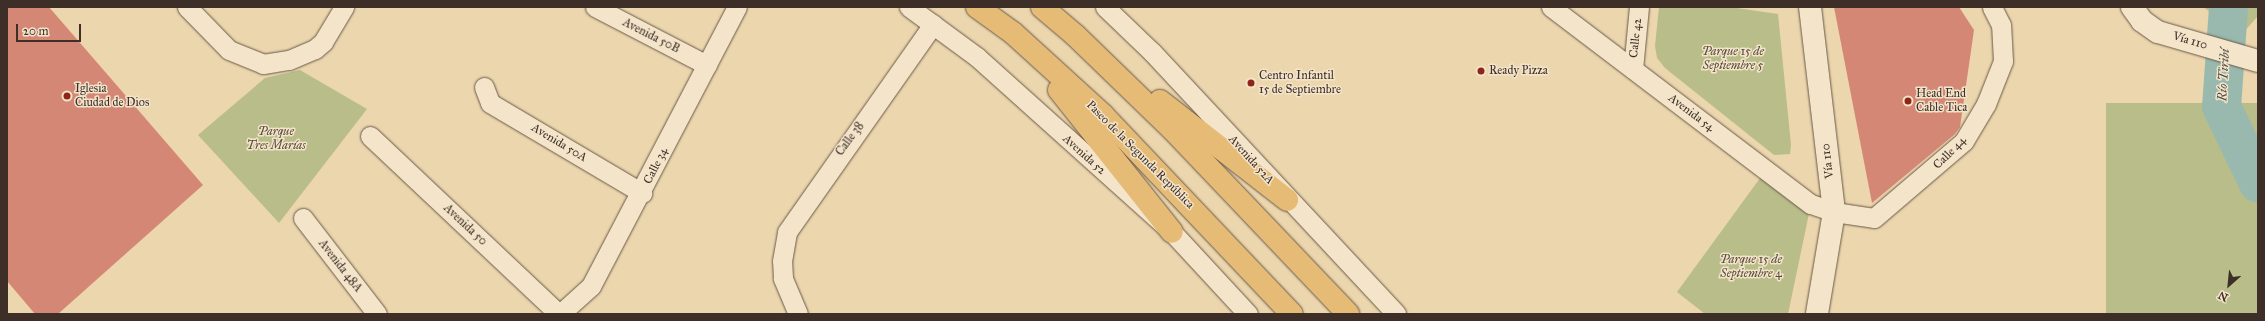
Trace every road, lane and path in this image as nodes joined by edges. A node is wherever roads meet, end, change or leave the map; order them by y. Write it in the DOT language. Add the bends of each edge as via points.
graph roads {
  1 [pos="186,7"];
  2 [pos="344,7"];
  3 [pos="595,7"];
  4 [pos="737,7"];
  5 [pos="909,7"];
  6 [pos="978,7"];
  7 [pos="1042,7"];
  8 [pos="1105,7"];
  9 [pos="1551,7"];
  10 [pos="1639,7"];
  11 [pos="1810,7"];
  12 [pos="1992,7"];
  13 [pos="2132,7"];
  14 [pos="933,24"];
  15 [pos="1013,33"];
  16 [pos="1075,35"];
  17 [pos="2258,61"];
  18 [pos="707,65"];
  19 [pos="1633,69"];
  20 [pos="484,87"];
  21 [pos="370,136"];
  22 [pos="642,193"];
  23 [pos="1287,200"];
  24 [pos="1834,212"];
  25 [pos="303,218"];
  26 [pos="1172,232"];
  27 [pos="378,314"];
  28 [pos="560,314"];
  29 [pos="798,314"];
  30 [pos="1248,314"];
  31 [pos="1292,314"];
  32 [pos="1348,314"];
  33 [pos="1396,314"];
  34 [pos="1817,314"];
  1 -- 2 [label="street" via="228,50 252,62 273,63 298,58 315,49 323,42"];
  3 -- 18 [label="street, Avenida 50B"];
  4 -- 18 [label="street, Calle 34"];
  5 -- 14 [label="street, Avenida 52"];
  6 -- 15 [label="highway, Paseo de la Segunda República"];
  7 -- 16 [label="highway"];
  8 -- 23 [label="street, Avenida 52A" via="1152,52"];
  9 -- 19 [label="street, Avenida 54"];
  10 -- 19 [label="street, Calle 42"];
  11 -- 24 [label="main road, Vía 110"];
  12 -- 24 [label="street, Calle 44" via="2001,24 2003,61 1986,104 1964,141 1874,218"];
  13 -- 17 [label="main road, Vía 110" via="2142,21 2166,34"];
  14 -- 26 [label="street, Avenida 52" via="977,57"];
  14 -- 29 [label="street, Calle 38" via="793,220 782,261 787,293"];
  15 -- 26 [label="highway"];
  15 -- 31 [label="highway, Paseo de la Segunda República" via="1103,115"];
  16 -- 23 [label="highway"];
  16 -- 32 [label="highway" via="1173,130"];
  18 -- 22 [label="street, Calle 34"];
  19 -- 24 [label="street, Avenida 54" via="1811,204"];
  20 -- 22 [label="street, Avenida 50A" via="490,103"];
  21 -- 28 [label="street, Avenida 50"];
  22 -- 28 [label="street, Calle 34" via="591,286"];
  23 -- 33 [label="street, Avenida 52A"];
  24 -- 34 [label="main road, Vía 110"];
  25 -- 27 [label="street, Avenida 48A"];
  26 -- 30 [label="street, Avenida 52"];
}
